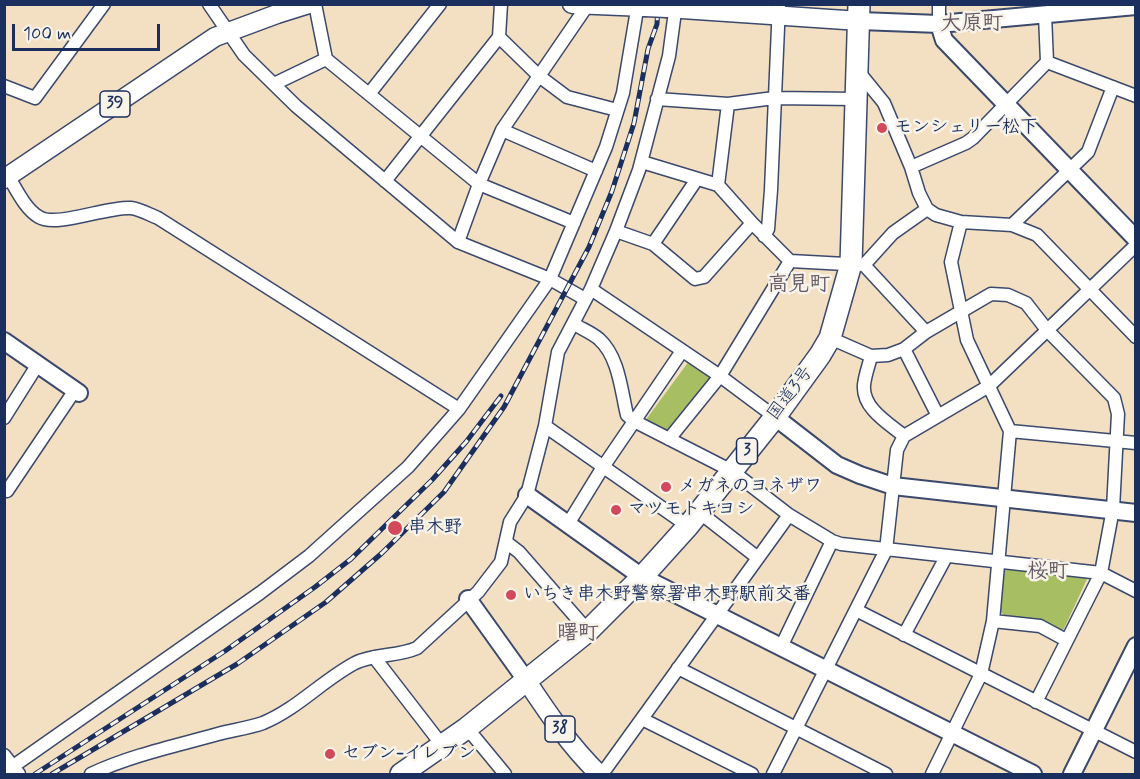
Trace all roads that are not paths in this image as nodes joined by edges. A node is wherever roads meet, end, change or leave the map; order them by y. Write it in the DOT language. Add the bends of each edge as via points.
graph roads {
  1 [pos="104,4"];
  2 [pos="209,4"];
  3 [pos="309,4"];
  4 [pos="315,4"];
  5 [pos="440,4"];
  6 [pos="501,4"];
  7 [pos="939,4"];
  8 [pos="579,5"];
  9 [pos="640,6"];
  10 [pos="1136,6"];
  11 [pos="673,7"];
  12 [pos="1084,7"];
  13 [pos="779,10"];
  14 [pos="860,13"];
  15 [pos="1045,15"];
  16 [pos="939,24"];
  17 [pos="228,32"];
  18 [pos="499,36"];
  19 [pos="326,59"];
  20 [pos="1047,63"];
  21 [pos="857,70"];
  22 [pos="539,76"];
  23 [pos="274,84"];
  24 [pos="4,86"];
  25 [pos="1113,87"];
  26 [pos="369,94"];
  27 [pos="1136,96"];
  28 [pos="774,98"];
  29 [pos="657,99"];
  30 [pos="856,99"];
  31 [pos="729,104"];
  32 [pos="1006,104"];
  33 [pos="617,110"];
  34 [pos="502,130"];
  35 [pos="421,136"];
  36 [pos="642,162"];
  37 [pos="911,167"];
  38 [pos="1069,170"];
  39 [pos="596,171"];
  40 [pos="6,178"];
  41 [pos="697,179"];
  42 [pos="385,181"];
  43 [pos="479,184"];
  44 [pos="718,185"];
  45 [pos="927,208"];
  46 [pos="960,222"];
  47 [pos="574,223"];
  48 [pos="752,223"];
  49 [pos="1012,225"];
  50 [pos="616,231"];
  51 [pos="764,236"];
  52 [pos="1136,239"];
  53 [pos="458,242"];
  54 [pos="653,244"];
  55 [pos="1136,245"];
  56 [pos="790,261"];
  57 [pos="858,264"];
  58 [pos="550,279"];
  59 [pos="1089,290"];
  60 [pos="588,294"];
  61 [pos="961,312"];
  62 [pos="574,324"];
  63 [pos="1047,330"];
  64 [pos="926,332"];
  65 [pos="1136,337"];
  66 [pos="830,338"];
  67 [pos="4,341"];
  68 [pos="904,349"];
  69 [pos="682,351"];
  70 [pos="871,356"];
  71 [pos="38,364"];
  72 [pos="720,375"];
  73 [pos="989,386"];
  74 [pos="77,392"];
  75 [pos="459,409"];
  76 [pos="938,416"];
  77 [pos="775,417"];
  78 [pos="4,418"];
  79 [pos="634,421"];
  80 [pos="545,426"];
  81 [pos="1010,431"];
  82 [pos="904,436"];
  83 [pos="669,439"];
  84 [pos="1115,440"];
  85 [pos="1136,443"];
  86 [pos="603,467"];
  87 [pos="732,471"];
  88 [pos="893,486"];
  89 [pos="7,490"];
  90 [pos="527,495"];
  91 [pos="1005,497"];
  92 [pos="1113,509"];
  93 [pos="1136,513"];
  94 [pos="789,515"];
  95 [pos="693,519"];
  96 [pos="568,524"];
  97 [pos="832,541"];
  98 [pos="506,542"];
  99 [pos="886,550"];
  100 [pos="946,557"];
  101 [pos="758,558"];
  102 [pos="999,561"];
  103 [pos="1101,573"];
  104 [pos="642,577"];
  105 [pos="1136,591"];
  106 [pos="468,599"];
  107 [pos="856,610"];
  108 [pos="717,615"];
  109 [pos="993,621"];
  110 [pos="588,631"];
  111 [pos="904,635"];
  112 [pos="1066,640"];
  113 [pos="1136,646"];
  114 [pos="781,647"];
  115 [pos="374,657"];
  116 [pos="678,668"];
  117 [pos="826,670"];
  118 [pos="981,674"];
  119 [pos="526,680"];
  120 [pos="1036,702"];
  121 [pos="642,719"];
  122 [pos="467,728"];
  123 [pos="796,728"];
  124 [pos="1094,731"];
  125 [pos="952,734"];
  126 [pos="441,745"];
  127 [pos="1136,752"];
  128 [pos="4,755"];
  129 [pos="116,763"];
  130 [pos="12,770"];
  131 [pos="91,774"];
  132 [pos="108,774"];
  133 [pos="401,774"];
  134 [pos="505,774"];
  135 [pos="600,774"];
  136 [pos="752,774"];
  137 [pos="773,774"];
  138 [pos="886,774"];
  139 [pos="932,774"];
  140 [pos="1033,774"];
  141 [pos="1072,774"];
  1 -- 24 [label="street" via="35,98"];
  2 -- 17 [label="street"];
  3 -- 17 [label="main road, 39"];
  4 -- 19 [label="street"];
  5 -- 26 [label="street"];
  6 -- 18 [label="street"];
  7 -- 16 [label="street"];
  8 -- 9 [label="main road"];
  8 -- 22 [label="street"];
  9 -- 11 [label="main road, bridge"];
  9 -- 33 [label="street"];
  10 -- 12 [label="street"];
  11 -- 13 [label="main road"];
  11 -- 29 [label="street" via="669,56"];
  12 -- 15 [label="street"];
  13 -- 14 [label="main road"];
  13 -- 28 [label="street"];
  14 -- 16 [label="street"];
  14 -- 21 [label="highway, 国道3号 / 3"];
  15 -- 16 [label="street"];
  15 -- 20 [label="street"];
  16 -- 32 [label="street" via="944,40"];
  17 -- 23 [label="street" via="244,55"];
  17 -- 40 [label="main road, 39"];
  18 -- 22 [label="street"];
  18 -- 35 [label="street"];
  19 -- 23 [label="street"];
  19 -- 26 [label="street"];
  20 -- 25 [label="street"];
  20 -- 32 [label="street"];
  21 -- 30 [label="highway, 国道3号 / 3"];
  21 -- 37 [label="street" via="884,103"];
  22 -- 33 [label="street" via="567,97"];
  22 -- 34 [label="street"];
  23 -- 42 [label="street"];
  25 -- 27 [label="street"];
  25 -- 38 [label="street" via="1088,152"];
  26 -- 35 [label="street"];
  28 -- 30 [label="street"];
  28 -- 31 [label="street"];
  28 -- 51 [label="street" via="768,229"];
  29 -- 31 [label="street"];
  29 -- 36 [label="street"];
  30 -- 57 [label="highway, 国道3号 / 3"];
  31 -- 44 [label="street"];
  32 -- 37 [label="street" via="966,143"];
  32 -- 38 [label="street"];
  33 -- 39 [label="street"];
  34 -- 39 [label="street"];
  34 -- 43 [label="street"];
  35 -- 42 [label="street"];
  35 -- 43 [label="street"];
  36 -- 41 [label="street"];
  36 -- 50 [label="street"];
  37 -- 45 [label="street"];
  38 -- 49 [label="street"];
  38 -- 52 [label="street"];
  39 -- 47 [label="street"];
  40 -- 75 [label="street" via="41,219 53,221 133,208 158,218"];
  41 -- 44 [label="street"];
  41 -- 54 [label="street"];
  42 -- 53 [label="street"];
  43 -- 47 [label="street"];
  43 -- 53 [label="street"];
  44 -- 48 [label="street"];
  45 -- 46 [label="street"];
  45 -- 57 [label="street"];
  46 -- 49 [label="street"];
  46 -- 61 [label="street" via="951,262"];
  47 -- 58 [label="street"];
  48 -- 51 [label="street"];
  48 -- 54 [label="street" via="704,277 695,279"];
  49 -- 59 [label="street" via="1037,235"];
  50 -- 54 [label="street"];
  50 -- 60 [label="street"];
  51 -- 56 [label="street"];
  53 -- 58 [label="street"];
  55 -- 59 [label="street"];
  56 -- 57 [label="street"];
  56 -- 72 [label="street"];
  57 -- 64 [label="street"];
  57 -- 66 [label="highway, 国道3号 / 3"];
  58 -- 60 [label="street"];
  58 -- 75 [label="street"];
  59 -- 63 [label="street"];
  59 -- 65 [label="street"];
  60 -- 62 [label="street"];
  60 -- 69 [label="street"];
  61 -- 63 [label="street" via="991,294 1008,295 1026,303"];
  61 -- 64 [label="street"];
  61 -- 73 [label="street" via="968,340"];
  62 -- 79 [label="street" via="598,338 609,350 627,415"];
  62 -- 80 [label="street" via="558,352"];
  63 -- 73 [label="street"];
  63 -- 84 [label="street" via="1114,398 1118,414"];
  64 -- 68 [label="street"];
  66 -- 70 [label="street"];
  66 -- 77 [label="highway, 国道3号 / 3"];
  67 -- 71 [label="street"];
  68 -- 70 [label="street"];
  68 -- 76 [label="street"];
  69 -- 72 [label="street"];
  69 -- 79 [label="street"];
  70 -- 82 [label="street" via="863,386 868,405"];
  71 -- 74 [label="street"];
  71 -- 78 [label="street"];
  72 -- 77 [label="street"];
  72 -- 83 [label="street"];
  73 -- 76 [label="street"];
  73 -- 81 [label="street"];
  74 -- 89 [label="street"];
  75 -- 130 [label="street" via="408,467 309,556"];
  76 -- 82 [label="street"];
  77 -- 87 [label="highway, 国道3号 / 3"];
  77 -- 88 [label="street" via="837,465"];
  79 -- 83 [label="street"];
  79 -- 86 [label="street"];
  80 -- 86 [label="street"];
  80 -- 90 [label="street"];
  81 -- 84 [label="street"];
  81 -- 91 [label="street"];
  82 -- 88 [label="street" via="897,450"];
  83 -- 87 [label="street"];
  84 -- 85 [label="street"];
  84 -- 92 [label="street"];
  86 -- 95 [label="street"];
  86 -- 96 [label="street"];
  87 -- 94 [label="street"];
  87 -- 95 [label="highway, 国道3号 / 3"];
  88 -- 91 [label="street"];
  88 -- 99 [label="street"];
  90 -- 96 [label="street"];
  90 -- 98 [label="street" via="510,522"];
  91 -- 92 [label="street"];
  91 -- 102 [label="street"];
  92 -- 93 [label="street"];
  92 -- 103 [label="street"];
  94 -- 97 [label="street"];
  94 -- 101 [label="street"];
  95 -- 101 [label="street"];
  95 -- 104 [label="highway, 国道3号 / 3"];
  96 -- 104 [label="street"];
  97 -- 99 [label="street"];
  97 -- 114 [label="street"];
  98 -- 106 [label="street" via="501,562"];
  98 -- 110 [label="street"];
  99 -- 100 [label="street"];
  99 -- 107 [label="street"];
  100 -- 102 [label="street"];
  100 -- 111 [label="street"];
  101 -- 108 [label="street"];
  102 -- 103 [label="street"];
  102 -- 109 [label="street"];
  103 -- 105 [label="street"];
  103 -- 112 [label="street"];
  104 -- 108 [label="street"];
  104 -- 110 [label="highway, 国道3号 / 3"];
  106 -- 115 [label="street" via="417,648"];
  106 -- 119 [label="street"];
  107 -- 111 [label="street"];
  107 -- 117 [label="street"];
  108 -- 114 [label="street"];
  108 -- 116 [label="street"];
  109 -- 112 [label="street" via="1040,626"];
  109 -- 118 [label="street"];
  110 -- 119 [label="highway, 国道3号 / 3"];
  111 -- 118 [label="street"];
  112 -- 120 [label="street"];
  113 -- 124 [label="street"];
  114 -- 117 [label="street"];
  115 -- 126 [label="street"];
  115 -- 129 [label="street" via="346,668 263,722"];
  116 -- 121 [label="street"];
  116 -- 123 [label="street"];
  117 -- 123 [label="street"];
  117 -- 125 [label="street"];
  118 -- 120 [label="street"];
  118 -- 125 [label="street"];
  119 -- 122 [label="highway, 国道3号 / 3"];
  119 -- 135 [label="main road, 38" via="562,733"];
  120 -- 124 [label="street"];
  121 -- 135 [label="street"];
  121 -- 136 [label="street"];
  122 -- 126 [label="highway, 国道3号 / 3"];
  122 -- 134 [label="street"];
  123 -- 137 [label="street"];
  123 -- 138 [label="street"];
  124 -- 127 [label="street"];
  124 -- 141 [label="street"];
  125 -- 139 [label="street"];
  125 -- 140 [label="street"];
  126 -- 133 [label="highway, 国道3号 / 3"];
  128 -- 130 [label="street"];
  129 -- 131 [label="street"];
  129 -- 132 [label="street"];
}
